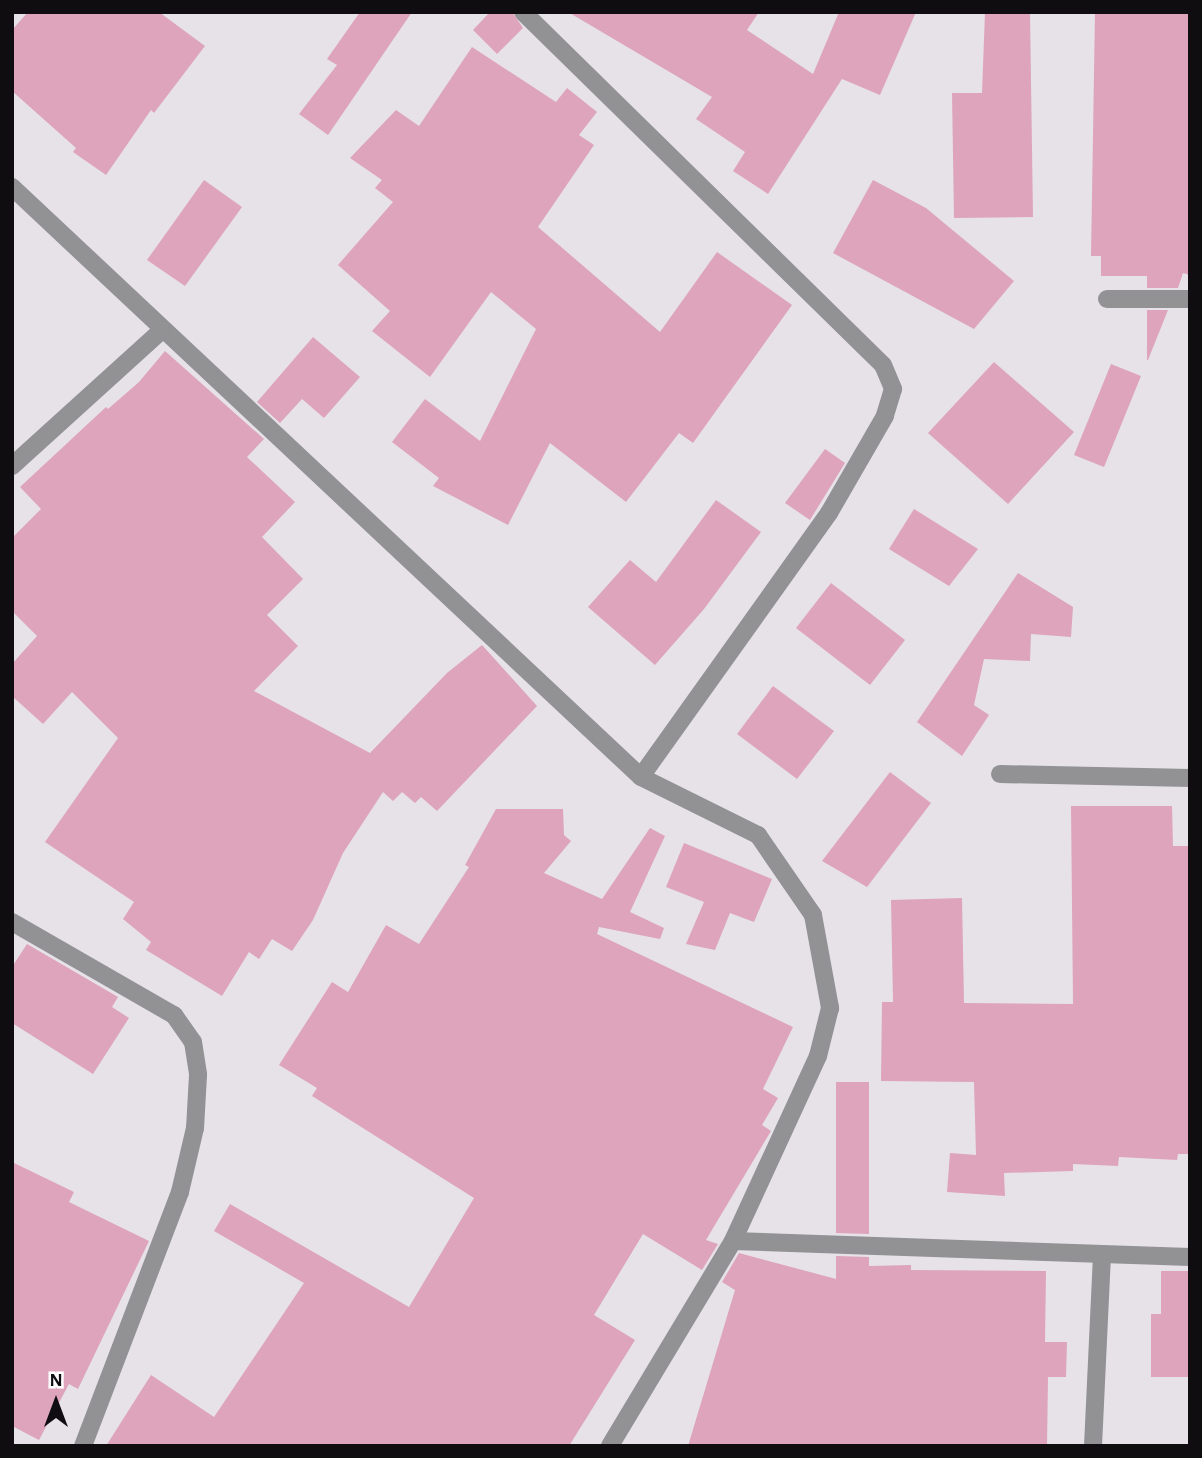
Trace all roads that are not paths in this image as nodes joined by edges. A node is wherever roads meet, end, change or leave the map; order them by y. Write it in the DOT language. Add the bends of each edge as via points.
graph roads {
  1 [pos="523,12"];
  2 [pos="12,187"];
  3 [pos="1107,299"];
  4 [pos="1190,299"];
  5 [pos="162,330"];
  6 [pos="12,466"];
  7 [pos="1000,774"];
  8 [pos="641,777"];
  9 [pos="1190,778"];
  10 [pos="12,922"];
  11 [pos="733,1241"];
  12 [pos="1102,1257"];
  13 [pos="1190,1257"];
  14 [pos="83,1446"];
  15 [pos="610,1446"];
  16 [pos="1093,1446"];
  1 -- 8 [label="street" via="883,365 893,389 885,416 829,513"];
  2 -- 5 [label="street"];
  3 -- 4 [label="street"];
  5 -- 6 [label="street"];
  5 -- 8 [label="street"];
  7 -- 9 [label="street"];
  8 -- 11 [label="street" via="758,835 813,915 824,966 831,1008 818,1056"];
  10 -- 14 [label="street" via="174,1015 193,1042 195,1053 195,1128 180,1192"];
  11 -- 12 [label="street"];
  11 -- 15 [label="street"];
  12 -- 13 [label="street"];
  12 -- 16 [label="street"];
}
